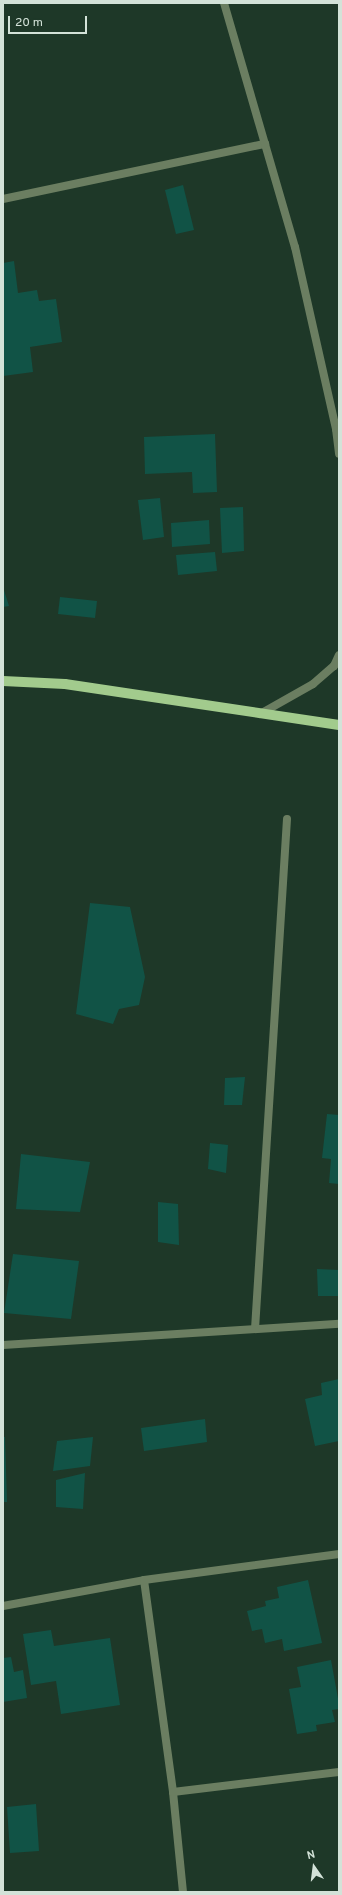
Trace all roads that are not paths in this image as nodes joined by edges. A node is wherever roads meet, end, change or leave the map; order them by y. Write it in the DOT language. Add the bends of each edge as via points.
graph roads {
  1 [pos="224,3"];
  2 [pos="265,144"];
  3 [pos="3,199"];
  4 [pos="339,454"];
  5 [pos="339,655"];
  6 [pos="3,681"];
  7 [pos="260,714"];
  8 [pos="339,725"];
  9 [pos="287,818"];
  10 [pos="339,1324"];
  11 [pos="256,1329"];
  12 [pos="3,1345"];
  13 [pos="339,1554"];
  14 [pos="144,1580"];
  15 [pos="3,1606"];
  16 [pos="339,1772"];
  17 [pos="173,1792"];
  18 [pos="183,1892"];
  1 -- 2 [label="street"];
  2 -- 3 [label="street"];
  2 -- 4 [label="street" via="295,247 336,429"];
  5 -- 7 [label="street" via="334,666 312,684"];
  6 -- 7 [label="main road" via="65,684"];
  7 -- 8 [label="main road"];
  9 -- 11 [label="street"];
  10 -- 11 [label="street"];
  11 -- 12 [label="street"];
  13 -- 14 [label="street"];
  14 -- 15 [label="street"];
  14 -- 17 [label="street"];
  16 -- 17 [label="street"];
  17 -- 18 [label="street"];
}
